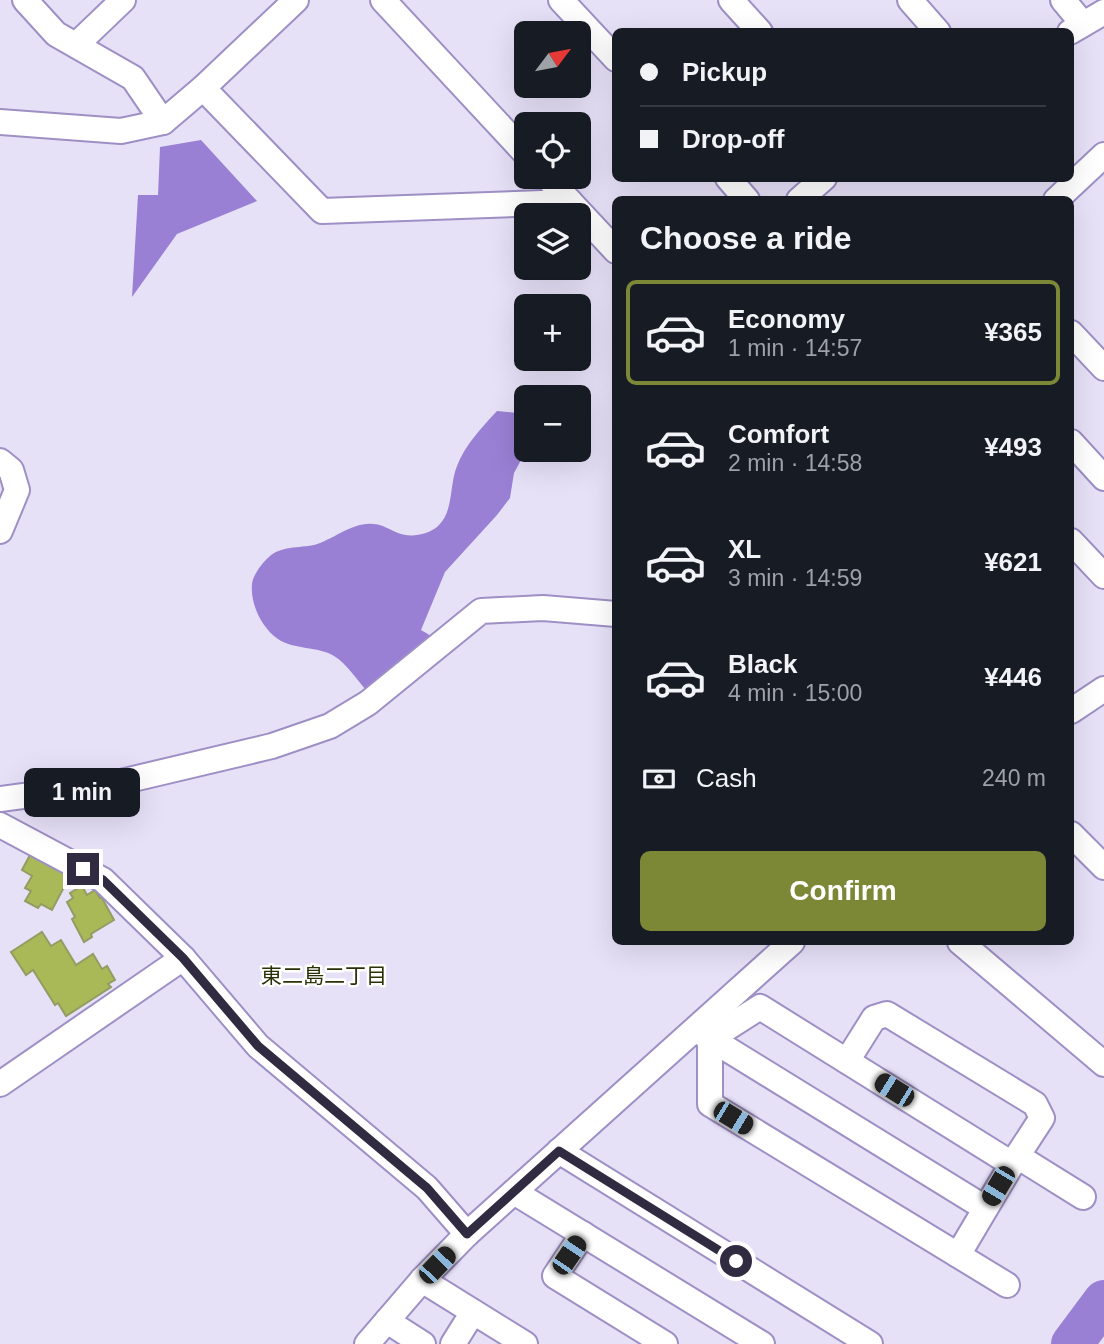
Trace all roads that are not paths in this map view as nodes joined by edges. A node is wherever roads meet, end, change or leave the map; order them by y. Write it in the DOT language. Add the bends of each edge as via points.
graph roads {
  1 [pos="25,0"];
  2 [pos="123,0"];
  3 [pos="296,0"];
  4 [pos="383,0"];
  5 [pos="561,0"];
  6 [pos="731,0"];
  7 [pos="910,0"];
  8 [pos="1063,0"];
  9 [pos="1086,23"];
  10 [pos="756,28"];
  11 [pos="935,28"];
  12 [pos="76,45"];
  13 [pos="612,55"];
  14 [pos="203,88"];
  15 [pos="0,122"];
  16 [pos="163,122"];
  17 [pos="514,141"];
  18 [pos="1104,155"];
  19 [pos="731,182"];
  20 [pos="819,182"];
  21 [pos="558,189"];
  22 [pos="744,196"];
  23 [pos="804,196"];
  24 [pos="1060,196"];
  25 [pos="570,202"];
  26 [pos="612,247"];
  27 [pos="1074,336"];
  28 [pos="1104,368"];
  29 [pos="1074,445"];
  30 [pos="0,461"];
  31 [pos="1104,478"];
  32 [pos="0,531"];
  33 [pos="1074,544"];
  34 [pos="1104,576"];
  35 [pos="612,614"];
  36 [pos="1104,689"];
  37 [pos="1074,709"];
  38 [pos="0,799"];
  39 [pos="0,825"];
  40 [pos="1074,837"];
  41 [pos="1104,867"];
  42 [pos="789,945"];
  43 [pos="964,945"];
  44 [pos="183,958"];
  45 [pos="702,1034"];
  46 [pos="847,1061"];
  47 [pos="1104,1064"];
  48 [pos="0,1084"];
  49 [pos="559,1151"];
  50 [pos="1015,1160"];
  51 [pos="514,1192"];
  52 [pos="1083,1197"];
  53 [pos="985,1209"];
  54 [pos="467,1234"];
  55 [pos="583,1234"];
  56 [pos="958,1255"];
  57 [pos="422,1280"];
  58 [pos="1007,1285"];
  59 [pos="473,1312"];
  60 [pos="387,1321"];
  61 [pos="367,1344"];
  62 [pos="423,1344"];
  63 [pos="453,1344"];
  64 [pos="525,1344"];
  65 [pos="665,1344"];
  66 [pos="762,1344"];
  67 [pos="870,1344"];
  1 -- 12 [label="street" via="56,34"];
  2 -- 12 [label="street"];
  3 -- 14 [label="street"];
  4 -- 17 [label="street"];
  5 -- 13 [label="street"];
  6 -- 10 [label="street"];
  7 -- 11 [label="street"];
  8 -- 9 [label="street"];
  12 -- 16 [label="street" via="134,78"];
  14 -- 16 [label="street"];
  14 -- 25 [label="street" via="322,211"];
  15 -- 16 [label="street" via="121,131"];
  18 -- 24 [label="street"];
  19 -- 22 [label="street"];
  20 -- 23 [label="street"];
  21 -- 25 [label="street"];
  25 -- 26 [label="street"];
  27 -- 28 [label="street"];
  29 -- 31 [label="street"];
  30 -- 32 [label="street" via="11,470 18,490"];
  33 -- 34 [label="street"];
  35 -- 38 [label="street" via="543,608 481,611 368,703 330,726 272,746 112,784"];
  36 -- 37 [label="street"];
  39 -- 44 [label="street" via="103,880"];
  40 -- 41 [label="street"];
  42 -- 45 [label="street"];
  43 -- 47 [label="street"];
  44 -- 48 [label="street"];
  44 -- 54 [label="street" via="258,1046 427,1188"];
  45 -- 46 [label="street" via="760,1006"];
  45 -- 49 [label="street"];
  45 -- 53 [label="street"];
  45 -- 56 [label="street" via="710,1104"];
  46 -- 50 [label="street"];
  46 -- 50 [label="street" via="874,1018 887,1014 1035,1104 1042,1118"];
  49 -- 51 [label="street"];
  49 -- 67 [label="street"];
  50 -- 52 [label="street"];
  50 -- 53 [label="street"];
  51 -- 54 [label="street"];
  51 -- 55 [label="street"];
  53 -- 56 [label="street"];
  54 -- 57 [label="street"];
  55 -- 65 [label="street" via="555,1276"];
  55 -- 66 [label="street"];
  56 -- 58 [label="street"];
  57 -- 59 [label="street"];
  57 -- 60 [label="street"];
  59 -- 63 [label="street"];
  59 -- 64 [label="street"];
  60 -- 61 [label="street"];
  60 -- 62 [label="street"];
}
